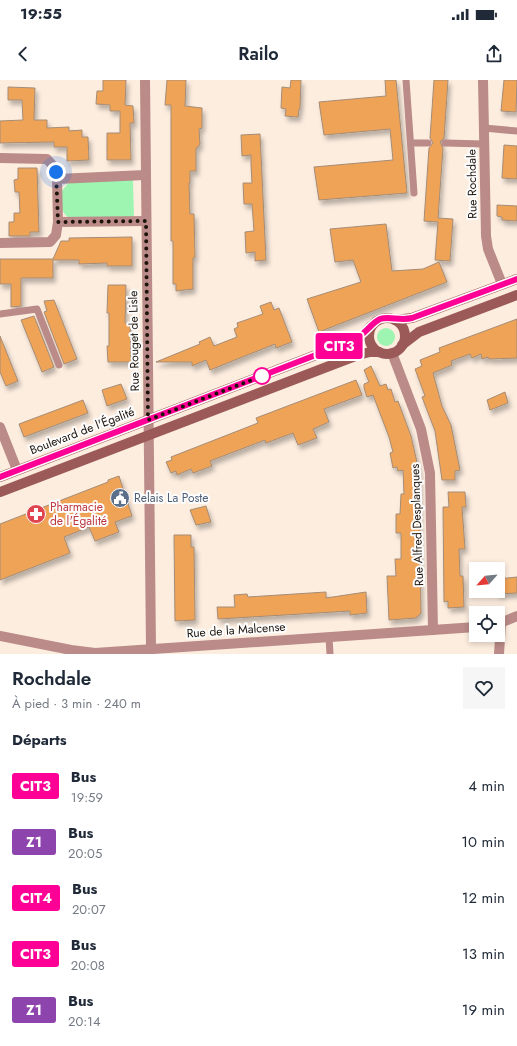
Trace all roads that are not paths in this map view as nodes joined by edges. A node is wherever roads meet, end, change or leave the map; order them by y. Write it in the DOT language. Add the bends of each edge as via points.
graph roads {
  1 [pos="145,80"];
  2 [pos="406,80"];
  3 [pos="483,80"];
  4 [pos="484,128"];
  5 [pos="517,131"];
  6 [pos="428,143"];
  7 [pos="445,143"];
  8 [pos="412,144"];
  9 [pos="484,144"];
  10 [pos="0,158"];
  11 [pos="145,175"];
  12 [pos="57,179"];
  13 [pos="414,193"];
  14 [pos="146,221"];
  15 [pos="58,222"];
  16 [pos="0,244"];
  17 [pos="517,279"];
  18 [pos="502,284"];
  19 [pos="517,295"];
  20 [pos="0,314"];
  21 [pos="395,320"];
  22 [pos="371,326"];
  23 [pos="402,345"];
  24 [pos="379,352"];
  25 [pos="392,353"];
  26 [pos="59,365"];
  27 [pos="148,420"];
  28 [pos="0,427"];
  29 [pos="148,435"];
  30 [pos="17,470"];
  31 [pos="0,477"];
  32 [pos="0,492"];
  33 [pos="517,616"];
  34 [pos="505,621"];
  35 [pos="469,627"];
  36 [pos="433,630"];
  37 [pos="0,636"];
  38 [pos="329,637"];
  39 [pos="499,642"];
  40 [pos="151,649"];
  41 [pos="103,653"];
  42 [pos="330,654"];
  43 [pos="499,654"];
  1 -- 11 [label="street, Rue Rouget de Lisle"];
  2 -- 8 [label="lane"];
  3 -- 4 [label="street, Rue Rochdale"];
  4 -- 5 [label="lane"];
  4 -- 9 [label="street, Rue Rochdale"];
  6 -- 8 [label="lane"];
  7 -- 9 [label="lane"];
  8 -- 13 [label="lane"];
  9 -- 18 [label="street, Rue Rochdale" via="486,236 488,249"];
  10 -- 12 [label="street" via="47,159 54,167"];
  11 -- 12 [label="street"];
  11 -- 14 [label="street, Rue Rouget de Lisle"];
  12 -- 15 [label="street"];
  14 -- 15 [label="street"];
  14 -- 27 [label="street, Rue Rouget de Lisle"];
  15 -- 16 [label="street" via="56,235 50,242"];
  17 -- 18 [label="main road"];
  18 -- 21 [label="main road" via="412,318"];
  19 -- 23 [label="main road" via="419,332"];
  20 -- 26 [label="lane" via="37,308"];
  21 -- 22 [label="main road" via="383,318"];
  21 -- 23 [label="main road" via="404,332"];
  22 -- 24 [label="main road" via="369,341"];
  22 -- 27 [label="main road, Boulevard de l'Égalité" via="352,341"];
  23 -- 25 [label="main road"];
  24 -- 25 [label="main road"];
  24 -- 29 [label="main road" via="358,355"];
  25 -- 36 [label="street, Rue Alfred Desplanques" via="421,428 430,473"];
  27 -- 29 [label="street, Rue Rouget de Lisle"];
  27 -- 30 [label="main road, Boulevard de l'Égalité"];
  28 -- 30 [label="street"];
  29 -- 32 [label="main road"];
  29 -- 40 [label="street, Rue Rouget de Lisle"];
  30 -- 31 [label="main road, Boulevard de l'Égalité"];
  33 -- 34 [label="street"];
  35 -- 36 [label="street, Rue de la Malcense"];
  36 -- 38 [label="street, Rue de la Malcense"];
  37 -- 41 [label="street, Rue de la Malcense" via="81,652"];
  38 -- 40 [label="street, Rue de la Malcense"];
  38 -- 42 [label="lane"];
  39 -- 43 [label="street"];
  40 -- 41 [label="street, Rue de la Malcense"];
}
